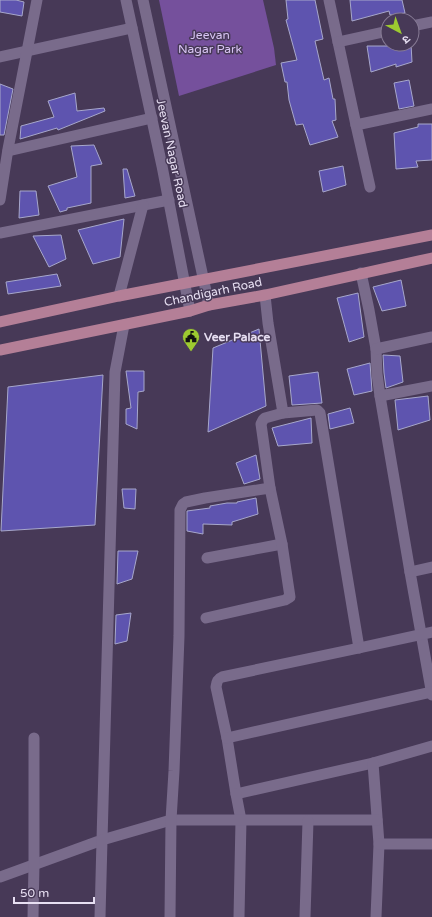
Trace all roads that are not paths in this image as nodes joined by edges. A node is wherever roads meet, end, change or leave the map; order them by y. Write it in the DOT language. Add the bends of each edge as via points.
graph roads {
  1 [pos="37,0"];
  2 [pos="126,0"];
  3 [pos="143,0"];
  4 [pos="329,0"];
  5 [pos="432,22"];
  6 [pos="420,24"];
  7 [pos="132,28"];
  8 [pos="380,33"];
  9 [pos="338,42"];
  10 [pos="28,50"];
  11 [pos="0,58"];
  12 [pos="432,108"];
  13 [pos="152,118"];
  14 [pos="356,125"];
  15 [pos="8,152"];
  16 [pos="370,187"];
  17 [pos="0,200"];
  18 [pos="169,200"];
  19 [pos="143,205"];
  20 [pos="0,233"];
  21 [pos="432,236"];
  22 [pos="432,258"];
  23 [pos="361,273"];
  24 [pos="204,280"];
  25 [pos="185,283"];
  26 [pos="265,295"];
  27 [pos="119,296"];
  28 [pos="209,305"];
  29 [pos="190,311"];
  30 [pos="0,322"];
  31 [pos="124,325"];
  32 [pos="432,337"];
  33 [pos="376,349"];
  34 [pos="0,350"];
  35 [pos="432,386"];
  36 [pos="380,396"];
  37 [pos="283,413"];
  38 [pos="270,488"];
  39 [pos="282,544"];
  40 [pos="207,558"];
  41 [pos="432,567"];
  42 [pos="410,572"];
  43 [pos="206,618"];
  44 [pos="426,633"];
  45 [pos="359,648"];
  46 [pos="432,694"];
  47 [pos="34,738"];
  48 [pos="227,738"];
  49 [pos="432,746"];
  50 [pos="373,763"];
  51 [pos="236,794"];
  52 [pos="170,820"];
  53 [pos="240,820"];
  54 [pos="377,820"];
  55 [pos="308,821"];
  56 [pos="102,840"];
  57 [pos="379,844"];
  58 [pos="432,844"];
  59 [pos="34,864"];
  60 [pos="0,877"];
  61 [pos="33,917"];
  62 [pos="100,917"];
  63 [pos="170,917"];
  64 [pos="239,917"];
  65 [pos="305,917"];
  66 [pos="376,917"];
  1 -- 10 [label="street"];
  2 -- 7 [label="street, Jeevan Nagar Road"];
  3 -- 24 [label="street, Jeevan Nagar Road"];
  4 -- 9 [label="street"];
  5 -- 6 [label="street"];
  7 -- 10 [label="street"];
  7 -- 13 [label="street, Jeevan Nagar Road"];
  8 -- 9 [label="street"];
  9 -- 14 [label="street"];
  10 -- 11 [label="street"];
  10 -- 15 [label="street"];
  12 -- 14 [label="street"];
  13 -- 15 [label="street"];
  13 -- 18 [label="street, Jeevan Nagar Road"];
  14 -- 16 [label="street"];
  15 -- 17 [label="street"];
  18 -- 19 [label="street"];
  18 -- 25 [label="street, Jeevan Nagar Road"];
  19 -- 20 [label="street"];
  19 -- 27 [label="street"];
  21 -- 24 [label="main road, Chandigarh Road"];
  22 -- 23 [label="main road, Chandigarh Road"];
  23 -- 26 [label="main road, Chandigarh Road"];
  23 -- 33 [label="street"];
  24 -- 25 [label="main road, Chandigarh Road"];
  24 -- 28 [label="street, Jeevan Nagar Road"];
  25 -- 27 [label="main road, Chandigarh Road"];
  25 -- 29 [label="street, Jeevan Nagar Road"];
  26 -- 28 [label="main road, Chandigarh Road"];
  26 -- 37 [label="street"];
  27 -- 30 [label="main road, Chandigarh Road"];
  28 -- 29 [label="main road, Chandigarh Road"];
  29 -- 31 [label="main road, Chandigarh Road"];
  31 -- 34 [label="main road, Chandigarh Road"];
  31 -- 56 [label="street" via="115,372"];
  32 -- 33 [label="street"];
  33 -- 36 [label="street"];
  35 -- 36 [label="street"];
  36 -- 42 [label="street"];
  37 -- 38 [label="street" via="265,418 261,424"];
  37 -- 45 [label="street" via="317,410 320,413"];
  38 -- 39 [label="street"];
  38 -- 52 [label="street" via="186,502 180,510 179,636"];
  39 -- 40 [label="street"];
  39 -- 43 [label="street" via="289,599"];
  41 -- 42 [label="street"];
  42 -- 44 [label="street"];
  44 -- 45 [label="street"];
  44 -- 46 [label="street"];
  45 -- 48 [label="street" via="217,680 216,687"];
  46 -- 48 [label="street"];
  47 -- 59 [label="street"];
  48 -- 51 [label="street"];
  49 -- 50 [label="street"];
  50 -- 51 [label="street"];
  50 -- 54 [label="street"];
  51 -- 53 [label="street"];
  52 -- 53 [label="street"];
  52 -- 56 [label="street"];
  52 -- 63 [label="street"];
  53 -- 55 [label="street"];
  53 -- 64 [label="street"];
  54 -- 55 [label="street"];
  54 -- 57 [label="street"];
  55 -- 65 [label="street"];
  56 -- 59 [label="street"];
  56 -- 62 [label="street"];
  57 -- 58 [label="street"];
  57 -- 66 [label="street"];
  59 -- 60 [label="street"];
  59 -- 61 [label="street"];
}
